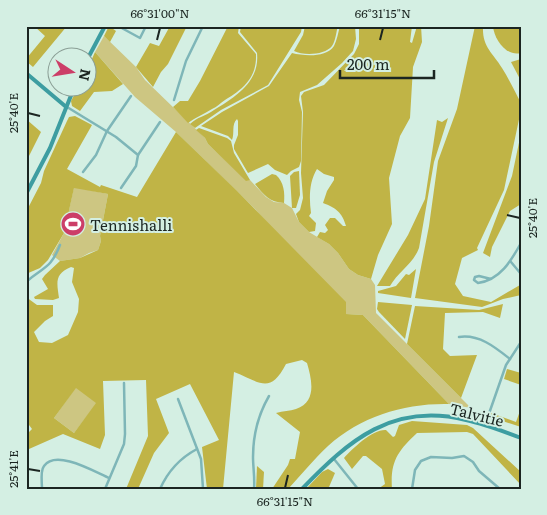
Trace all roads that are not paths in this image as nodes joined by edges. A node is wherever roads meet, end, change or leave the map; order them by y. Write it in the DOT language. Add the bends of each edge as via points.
graph roads {
  1 [pos="105,26"];
  2 [pos="118,26"];
  3 [pos="146,26"];
  4 [pos="203,26"];
  5 [pos="93,48"];
  6 [pos="26,73"];
  7 [pos="130,96"];
  8 [pos="69,98"];
  9 [pos="174,100"];
  10 [pos="65,106"];
  11 [pos="160,122"];
  12 [pos="107,131"];
  13 [pos="138,155"];
  14 [pos="83,172"];
  15 [pos="121,188"];
  16 [pos="26,194"];
  17 [pos="521,244"];
  18 [pos="60,245"];
  19 [pos="511,262"];
  20 [pos="521,274"];
  21 [pos="490,279"];
  22 [pos="26,282"];
  23 [pos="459,337"];
  24 [pos="521,342"];
  25 [pos="510,359"];
  26 [pos="124,383"];
  27 [pos="269,396"];
  28 [pos="178,400"];
  29 [pos="485,425"];
  30 [pos="521,438"];
  31 [pos="198,448"];
  32 [pos="333,458"];
  33 [pos="109,478"];
  34 [pos="42,489"];
  35 [pos="105,489"];
  36 [pos="160,489"];
  37 [pos="202,489"];
  38 [pos="254,489"];
  39 [pos="302,489"];
  40 [pos="358,489"];
  41 [pos="412,489"];
  42 [pos="500,489"];
  1 -- 5 [label="street"];
  2 -- 3 [label="street" via="140,38"];
  4 -- 9 [label="street" via="186,61"];
  6 -- 10 [label="street"];
  7 -- 12 [label="street"];
  8 -- 10 [label="street"];
  10 -- 12 [label="street"];
  10 -- 16 [label="street" via="50,148"];
  11 -- 13 [label="street"];
  12 -- 13 [label="street"];
  12 -- 14 [label="street"];
  13 -- 15 [label="street" via="136,166"];
  17 -- 19 [label="street"];
  18 -- 22 [label="street" via="47,268"];
  19 -- 20 [label="street"];
  19 -- 21 [label="street"];
  21 -- 21 [label="street" via="478,283 474,280 479,276"];
  23 -- 25 [label="street" via="470,335 479,338"];
  24 -- 25 [label="street"];
  25 -- 29 [label="street"];
  26 -- 33 [label="street" via="126,434"];
  27 -- 38 [label="street" via="258,417 255,435"];
  28 -- 31 [label="street"];
  29 -- 30 [label="street, Talvitie"];
  29 -- 32 [label="street, Talvitie" via="444,416 404,419 371,430"];
  31 -- 36 [label="street" via="172,468"];
  31 -- 37 [label="street"];
  32 -- 39 [label="street, Talvitie"];
  32 -- 40 [label="street"];
  33 -- 34 [label="street" via="64,459 44,465"];
  33 -- 35 [label="street"];
  41 -- 42 [label="street" via="415,470 421,461 431,457 464,456"];
}
